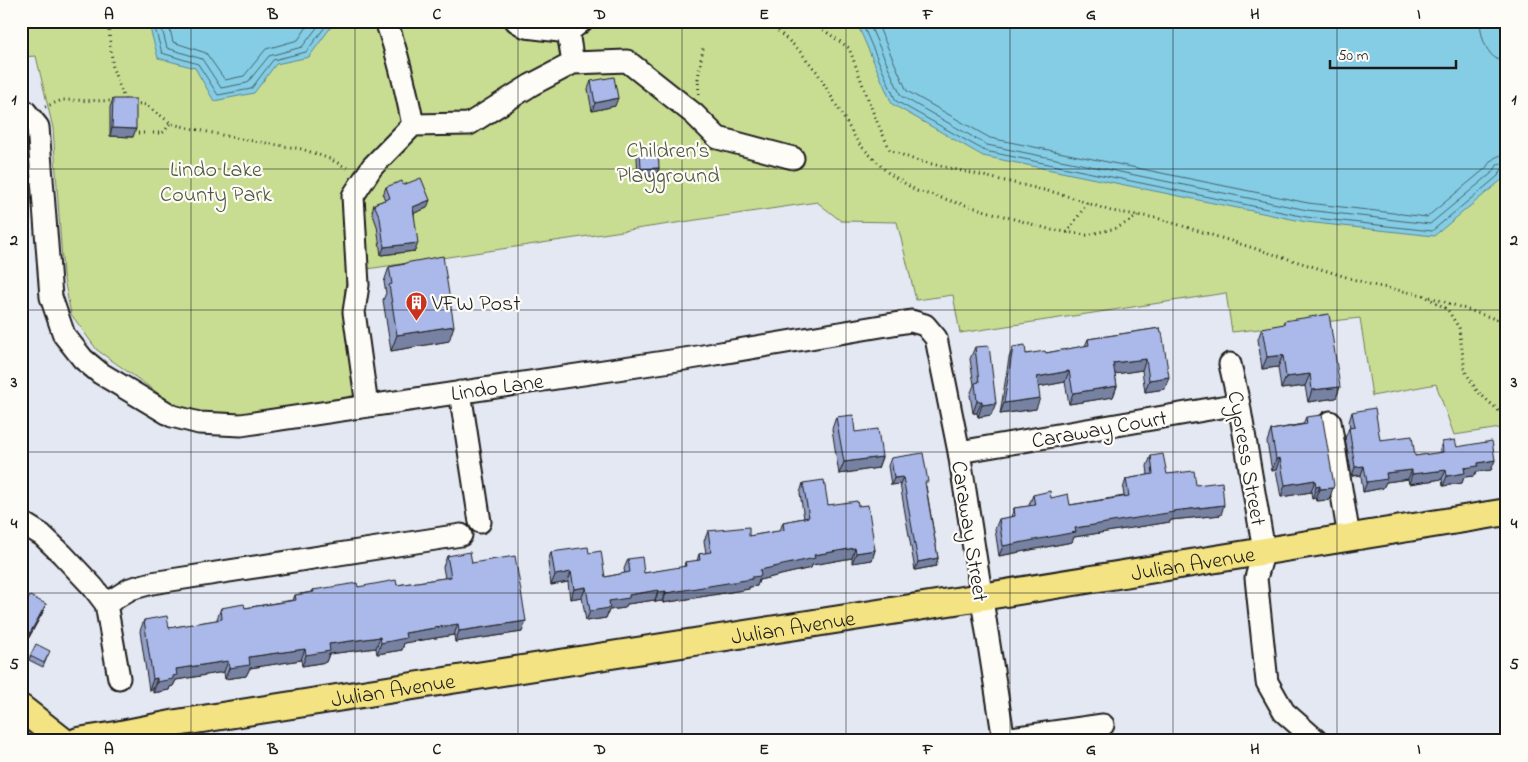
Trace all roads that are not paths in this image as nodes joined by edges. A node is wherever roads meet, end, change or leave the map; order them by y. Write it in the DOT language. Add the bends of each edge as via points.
graph roads {
  1 [pos="386,21"];
  2 [pos="516,21"];
  3 [pos="575,27"];
  4 [pos="573,63"];
  5 [pos="25,111"];
  6 [pos="412,125"];
  7 [pos="793,158"];
  8 [pos="925,325"];
  9 [pos="1230,364"];
  10 [pos="460,392"];
  11 [pos="1239,404"];
  12 [pos="367,406"];
  13 [pos="1330,422"];
  14 [pos="959,452"];
  15 [pos="1507,512"];
  16 [pos="21,522"];
  17 [pos="480,522"];
  18 [pos="462,534"];
  19 [pos="1349,537"];
  20 [pos="1264,551"];
  21 [pos="981,597"];
  22 [pos="106,604"];
  23 [pos="119,678"];
  24 [pos="21,708"];
  25 [pos="1103,725"];
  26 [pos="1004,740"];
  27 [pos="63,741"];
  28 [pos="78,741"];
  29 [pos="1317,741"];
  1 -- 6 [label="street" via="406,88"];
  2 -- 3 [label="street" via="526,27"];
  3 -- 4 [label="street"];
  4 -- 6 [label="street" via="468,124"];
  4 -- 7 [label="street" via="627,60 694,114 718,138"];
  5 -- 12 [label="street, Lindo Lane" via="38,127 51,297 64,335 100,374 172,416 199,423 241,425"];
  6 -- 12 [label="street" via="372,167 352,196 358,285 354,312"];
  8 -- 10 [label="street, Lindo Lane" via="911,322"];
  8 -- 14 [label="street, Caraway Street" via="936,338"];
  9 -- 11 [label="street, Cypress Street"];
  10 -- 12 [label="street, Lindo Lane"];
  10 -- 17 [label="street"];
  11 -- 14 [label="street, Caraway Court"];
  11 -- 20 [label="street, Cypress Street"];
  13 -- 19 [label="street"];
  14 -- 21 [label="street, Caraway Street"];
  15 -- 19 [label="main road, Julian Avenue"];
  16 -- 22 [label="street" via="42,535 62,554"];
  18 -- 22 [label="street" via="152,583 130,589"];
  19 -- 20 [label="main road, Julian Avenue"];
  20 -- 21 [label="main road, Julian Avenue"];
  20 -- 29 [label="street, Cypress Street" via="1256,578 1267,682 1284,712"];
  21 -- 26 [label="street, Caraway Street"];
  21 -- 28 [label="main road, Julian Avenue"];
  22 -- 23 [label="street"];
  24 -- 27 [label="main road"];
  25 -- 26 [label="street"];
}
